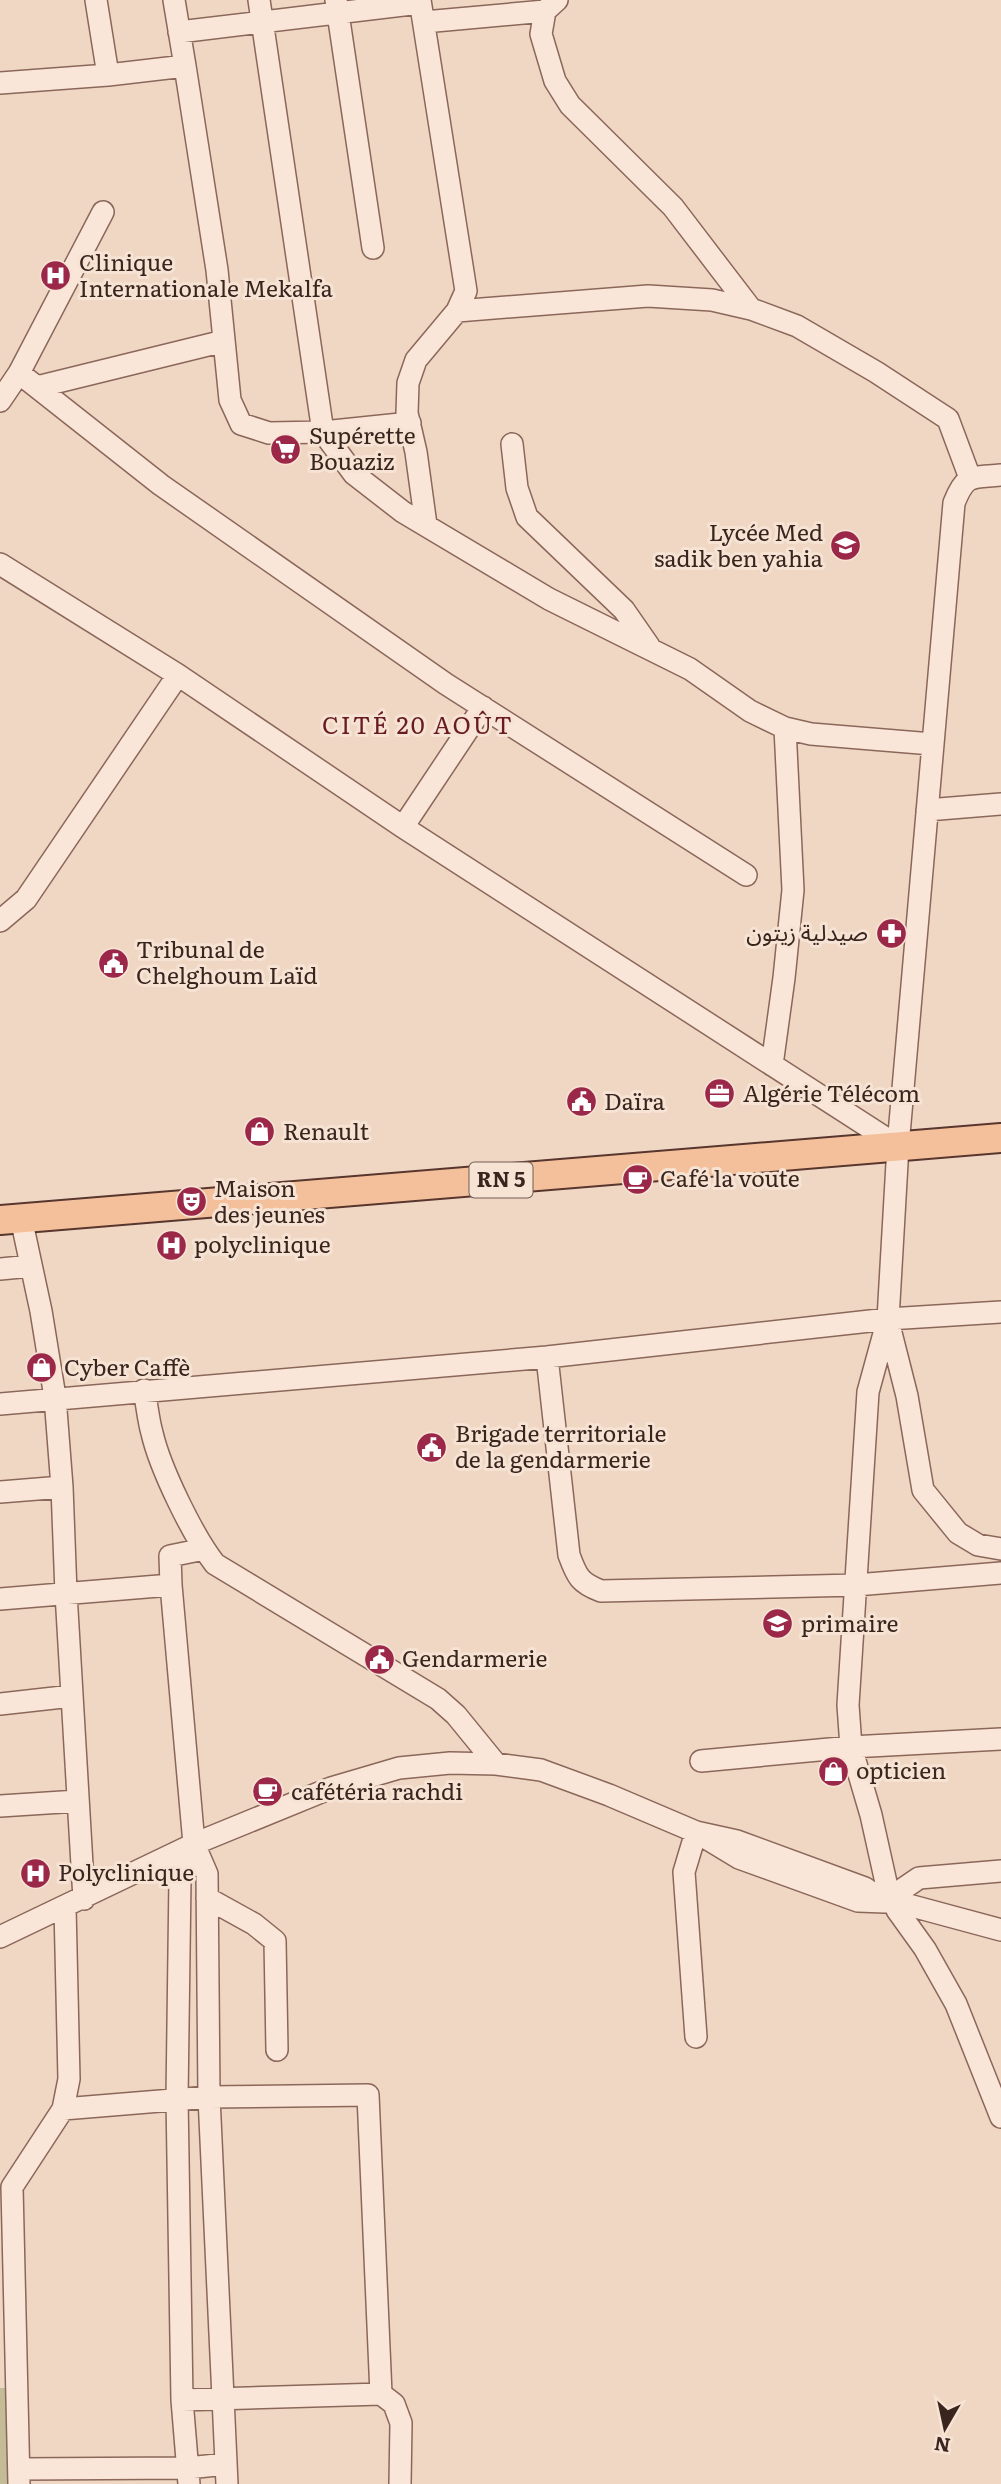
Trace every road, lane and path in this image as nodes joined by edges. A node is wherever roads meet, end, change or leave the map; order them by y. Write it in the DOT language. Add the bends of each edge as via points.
graph roads {
  1 [pos="96,0"];
  2 [pos="174,0"];
  3 [pos="259,0"];
  4 [pos="551,5"];
  5 [pos="337,7"];
  6 [pos="421,9"];
  7 [pos="263,22"];
  8 [pos="179,32"];
  9 [pos="185,66"];
  10 [pos="108,75"];
  11 [pos="0,83"];
  12 [pos="103,212"];
  13 [pos="373,248"];
  14 [pos="751,309"];
  15 [pos="457,311"];
  16 [pos="224,341"];
  17 [pos="19,373"];
  18 [pos="37,387"];
  19 [pos="0,401"];
  20 [pos="410,423"];
  21 [pos="323,432"];
  22 [pos="512,444"];
  23 [pos="1001,475"];
  24 [pos="971,478"];
  25 [pos="426,525"];
  26 [pos="0,564"];
  27 [pos="650,648"];
  28 [pos="178,675"];
  29 [pos="483,707"];
  30 [pos="785,728"];
  31 [pos="932,744"];
  32 [pos="1001,804"];
  33 [pos="927,810"];
  34 [pos="403,827"];
  35 [pos="746,875"];
  36 [pos="0,921"];
  37 [pos="772,1065"];
  38 [pos="1001,1138"];
  39 [pos="898,1146"];
  40 [pos="10,1219"];
  41 [pos="31,1266"];
  42 [pos="0,1269"];
  43 [pos="1001,1312"];
  44 [pos="888,1319"];
  45 [pos="547,1357"];
  46 [pos="144,1390"];
  47 [pos="868,1392"];
  48 [pos="907,1396"];
  49 [pos="55,1397"];
  50 [pos="0,1404"];
  51 [pos="62,1487"];
  52 [pos="0,1493"];
  53 [pos="204,1549"];
  54 [pos="1001,1549"];
  55 [pos="1001,1573"];
  56 [pos="856,1585"];
  57 [pos="171,1586"];
  58 [pos="66,1593"];
  59 [pos="0,1599"];
  60 [pos="72,1696"];
  61 [pos="0,1704"];
  62 [pos="1001,1739"];
  63 [pos="851,1747"];
  64 [pos="701,1761"];
  65 [pos="496,1763"];
  66 [pos="78,1801"];
  67 [pos="0,1806"];
  68 [pos="696,1832"];
  69 [pos="194,1844"];
  70 [pos="1001,1871"];
  71 [pos="207,1898"];
  72 [pos="893,1901"];
  73 [pos="74,1903"];
  74 [pos="1001,1930"];
  75 [pos="0,1937"];
  76 [pos="696,2037"];
  77 [pos="277,2050"];
  78 [pos="209,2097"];
  79 [pos="177,2098"];
  80 [pos="63,2109"];
  81 [pos="1001,2117"];
  82 [pos="381,2393"];
  83 [pos="182,2400"];
  84 [pos="222,2400"];
  85 [pos="226,2474"];
  86 [pos="189,2476"];
  87 [pos="19,2477"];
  88 [pos="400,2484"];
  1 -- 10 [label="street"];
  2 -- 8 [label="street"];
  3 -- 7 [label="street"];
  4 -- 6 [label="street"];
  4 -- 14 [label="street" via="541,34 555,81 570,105 673,207"];
  5 -- 6 [label="street"];
  5 -- 7 [label="street"];
  5 -- 13 [label="street"];
  6 -- 15 [label="street" via="466,291"];
  7 -- 8 [label="street"];
  7 -- 21 [label="street"];
  8 -- 9 [label="street"];
  9 -- 10 [label="street"];
  9 -- 16 [label="street"];
  10 -- 11 [label="street"];
  12 -- 17 [label="street"];
  14 -- 15 [label="street" via="712,300 648,296"];
  14 -- 24 [label="street" via="797,326 948,419"];
  15 -- 20 [label="street" via="416,360 408,383"];
  16 -- 18 [label="street"];
  16 -- 21 [label="street" via="230,400 241,424 269,433"];
  17 -- 18 [label="street"];
  17 -- 19 [label="street"];
  18 -- 29 [label="street" via="161,485"];
  20 -- 21 [label="street"];
  20 -- 25 [label="street"];
  21 -- 25 [label="street" via="354,474"];
  22 -- 27 [label="street" via="517,488 527,517 624,610"];
  23 -- 24 [label="street"];
  24 -- 31 [label="street" via="961,486 954,503"];
  25 -- 27 [label="street" via="549,599"];
  26 -- 28 [label="street"];
  27 -- 30 [label="street"];
  28 -- 34 [label="street"];
  28 -- 36 [label="street" via="26,899"];
  29 -- 34 [label="street"];
  29 -- 35 [label="street"];
  30 -- 31 [label="street"];
  30 -- 37 [label="street" via="793,890"];
  31 -- 33 [label="street"];
  32 -- 33 [label="street"];
  33 -- 39 [label="street"];
  34 -- 37 [label="street"];
  37 -- 39 [label="street"];
  38 -- 39 [label="main road, RN 5"];
  39 -- 40 [label="main road, RN 5"];
  39 -- 44 [label="street"];
  40 -- 41 [label="street"];
  41 -- 42 [label="street"];
  41 -- 49 [label="street"];
  43 -- 44 [label="street"];
  44 -- 45 [label="street"];
  44 -- 47 [label="street"];
  44 -- 48 [label="street"];
  45 -- 46 [label="street"];
  45 -- 56 [label="street" via="569,1555 584,1584 601,1591"];
  46 -- 49 [label="street"];
  46 -- 53 [label="street" via="160,1460"];
  47 -- 48 [label="street" via="885,1385"];
  47 -- 56 [label="street"];
  48 -- 54 [label="street" via="923,1490 958,1533 978,1545"];
  49 -- 50 [label="street"];
  49 -- 51 [label="street"];
  51 -- 52 [label="street"];
  51 -- 58 [label="street"];
  53 -- 57 [label="street" via="170,1556"];
  53 -- 65 [label="street" via="215,1564 438,1699"];
  55 -- 56 [label="street"];
  56 -- 63 [label="street" via="848,1704"];
  57 -- 58 [label="street"];
  57 -- 69 [label="street"];
  58 -- 59 [label="street"];
  58 -- 60 [label="street"];
  60 -- 61 [label="street"];
  60 -- 66 [label="street"];
  62 -- 63 [label="street"];
  63 -- 64 [label="street"];
  63 -- 72 [label="street"];
  65 -- 68 [label="street" via="541,1770"];
  65 -- 69 [label="street" via="399,1768 331,1787"];
  66 -- 67 [label="street"];
  66 -- 73 [label="street"];
  68 -- 72 [label="street" via="739,1858 858,1901"];
  68 -- 76 [label="street" via="684,1872"];
  69 -- 71 [label="street" via="207,1874"];
  69 -- 73 [label="street"];
  69 -- 79 [label="street" via="180,1879"];
  70 -- 72 [label="street" via="919,1878"];
  71 -- 77 [label="street" via="275,1941"];
  71 -- 78 [label="street"];
  72 -- 74 [label="street"];
  72 -- 81 [label="street" via="956,2004"];
  73 -- 75 [label="street"];
  73 -- 80 [label="street" via="69,2079"];
  78 -- 79 [label="street"];
  78 -- 82 [label="street" via="368,2095"];
  78 -- 84 [label="street"];
  79 -- 80 [label="street"];
  79 -- 83 [label="street"];
  80 -- 87 [label="street" via="12,2187"];
  82 -- 84 [label="street"];
  82 -- 88 [label="street" via="394,2404 401,2423"];
  83 -- 84 [label="street"];
  83 -- 86 [label="street"];
  84 -- 85 [label="street"];
  85 -- 86 [label="street"];
  86 -- 87 [label="street"];
}
